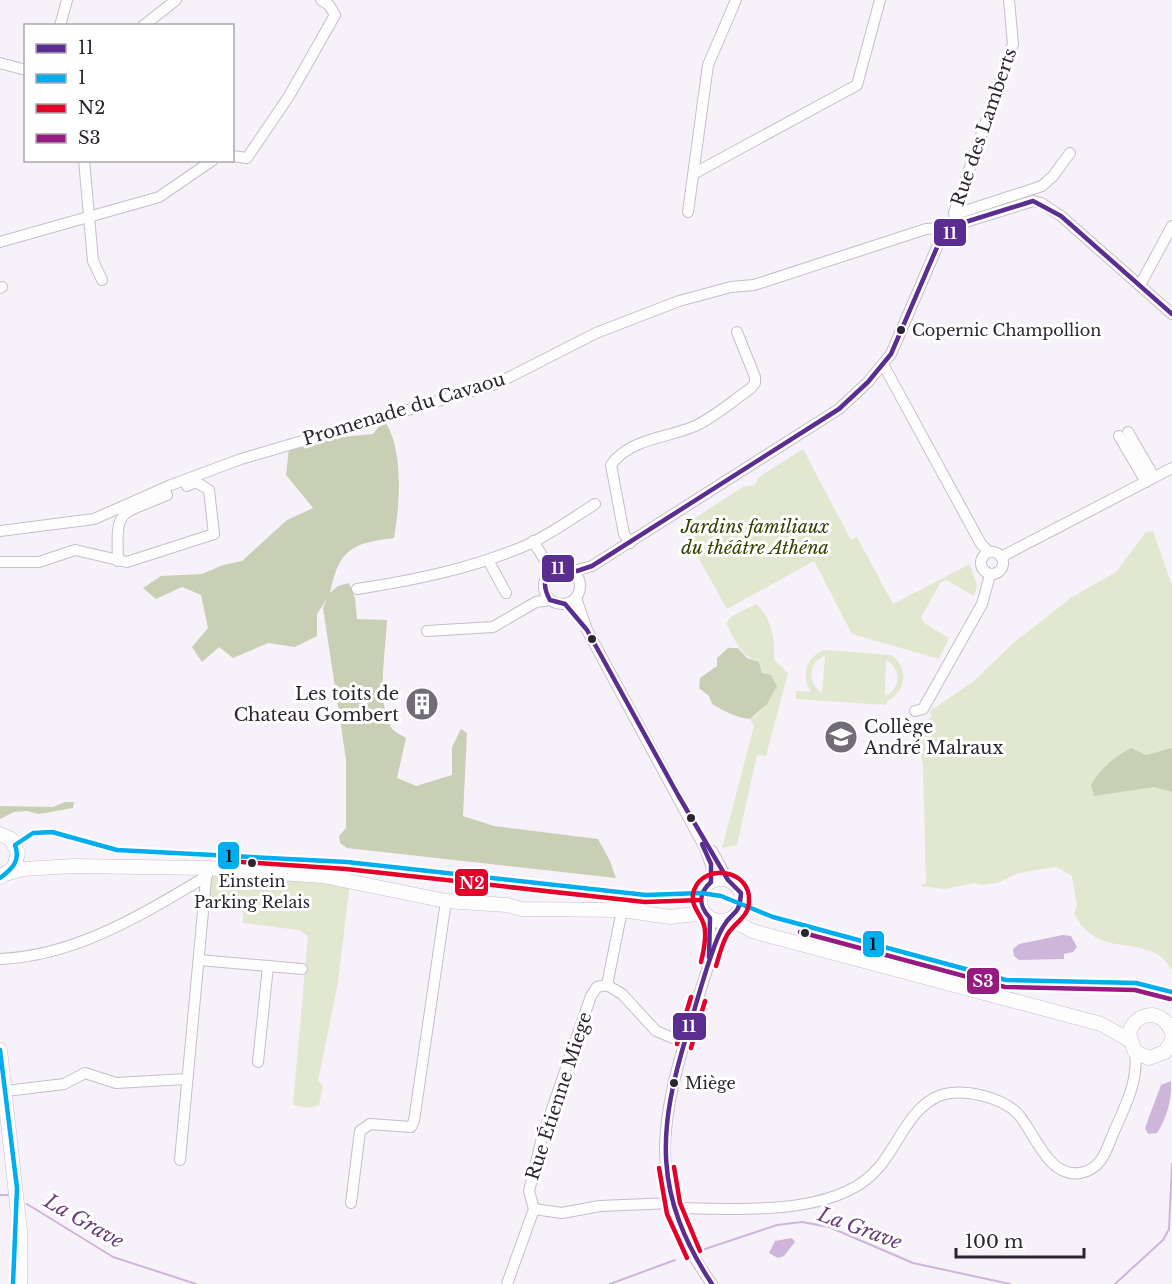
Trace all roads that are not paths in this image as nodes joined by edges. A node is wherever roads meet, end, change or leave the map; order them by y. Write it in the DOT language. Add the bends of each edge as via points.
graph roads {
  1 [pos="67,0"];
  2 [pos="165,0"];
  3 [pos="176,0"];
  4 [pos="321,0"];
  5 [pos="736,0"];
  6 [pos="880,0"];
  7 [pos="1009,0"];
  8 [pos="61,24"];
  9 [pos="144,24"];
  10 [pos="144,24"];
  11 [pos="0,63"];
  12 [pos="24,69"];
  13 [pos="1070,153"];
  14 [pos="234,156"];
  15 [pos="84,162"];
  16 [pos="210,162"];
  17 [pos="695,173"];
  18 [pos="688,212"];
  19 [pos="88,215"];
  20 [pos="957,218"];
  21 [pos="1172,226"];
  22 [pos="940,228"];
  23 [pos="0,242"];
  24 [pos="938,245"];
  25 [pos="102,280"];
  26 [pos="1140,285"];
  27 [pos="1172,314"];
  28 [pos="736,332"];
  29 [pos="884,366"];
  30 [pos="1124,434"];
  31 [pos="1172,468"];
  32 [pos="1150,479"];
  33 [pos="595,504"];
  34 [pos="0,531"];
  35 [pos="533,542"];
  36 [pos="630,543"];
  37 [pos="989,552"];
  38 [pos="1002,557"];
  39 [pos="488,560"];
  40 [pos="118,561"];
  41 [pos="0,562"];
  42 [pos="592,566"];
  43 [pos="551,570"];
  44 [pos="574,571"];
  45 [pos="990,575"];
  46 [pos="580,582"];
  47 [pos="357,589"];
  48 [pos="506,592"];
  49 [pos="547,595"];
  50 [pos="576,598"];
  51 [pos="566,604"];
  52 [pos="587,630"];
  53 [pos="428,631"];
  54 [pos="915,711"];
  55 [pos="678,795"];
  56 [pos="0,834"];
  57 [pos="18,853"];
  58 [pos="74,866"];
  59 [pos="207,872"];
  60 [pos="3,876"];
  61 [pos="728,880"];
  62 [pos="711,882"];
  63 [pos="446,901"];
  64 [pos="622,910"];
  65 [pos="705,910"];
  66 [pos="733,916"];
  67 [pos="0,959"];
  68 [pos="199,960"];
  69 [pos="268,966"];
  70 [pos="708,967"];
  71 [pos="302,969"];
  72 [pos="607,986"];
  73 [pos="1133,1023"];
  74 [pos="1101,1024"];
  75 [pos="1171,1037"];
  76 [pos="685,1043"];
  77 [pos="1132,1046"];
  78 [pos="0,1050"];
  79 [pos="1156,1058"];
  80 [pos="258,1062"];
  81 [pos="186,1078"];
  82 [pos="1135,1080"];
  83 [pos="6,1091"];
  84 [pos="180,1160"];
  85 [pos="17,1198"];
  86 [pos="351,1203"];
  87 [pos="673,1205"];
  88 [pos="534,1209"];
  89 [pos="13,1284"];
  90 [pos="20,1284"];
  91 [pos="507,1284"];
  92 [pos="712,1284"];
  1 -- 8 [label="street"];
  2 -- 9 [label="street"];
  3 -- 10 [label="street"];
  4 -- 14 [label="street" via="335,15 289,96 247,158"];
  5 -- 17 [label="street" via="708,64"];
  6 -- 17 [label="street" via="857,85"];
  7 -- 20 [label="street, Rue des Lamberts" via="1013,44"];
  11 -- 12 [label="street"];
  13 -- 20 [label="street" via="1042,186 962,212"];
  15 -- 19 [label="street"];
  16 -- 19 [label="street" via="159,197"];
  17 -- 18 [label="street"];
  19 -- 23 [label="street"];
  19 -- 25 [label="street" via="93,261"];
  20 -- 22 [label="street, Rue des Lamberts"];
  20 -- 24 [label="street"];
  20 -- 26 [label="street" via="1026,202 1047,206"];
  21 -- 26 [label="street"];
  22 -- 24 [label="street"];
  22 -- 34 [label="street, Promenade du Cavaou" via="926,229 754,285 679,301 596,333 496,384 241,459 94,519"];
  24 -- 29 [label="street"];
  26 -- 27 [label="street"];
  28 -- 36 [label="street" via="755,377 750,389 698,424 644,442 611,465 624,534"];
  29 -- 36 [label="street" via="839,409"];
  29 -- 37 [label="street" via="981,544"];
  30 -- 32 [label="street"];
  31 -- 32 [label="street"];
  32 -- 38 [label="street"];
  33 -- 35 [label="street"];
  35 -- 39 [label="street"];
  35 -- 43 [label="street"];
  36 -- 42 [label="street"];
  37 -- 38 [label="street"];
  37 -- 45 [label="street" via="982,556 980,564"];
  38 -- 45 [label="street" via="1002,568"];
  39 -- 47 [label="street" via="440,575"];
  39 -- 48 [label="street"];
  40 -- 40 [label="street" via="142,558 213,534 208,490 196,482 122,514 117,524"];
  40 -- 41 [label="street" via="75,550 39,562"];
  42 -- 44 [label="street"];
  42 -- 46 [label="street"];
  43 -- 44 [label="street" via="563,567"];
  43 -- 49 [label="street" via="544,580"];
  44 -- 46 [label="street"];
  45 -- 54 [label="street" via="977,613 923,709"];
  46 -- 50 [label="street"];
  49 -- 51 [label="street"];
  49 -- 53 [label="street" via="493,627"];
  50 -- 51 [label="street"];
  50 -- 52 [label="street"];
  51 -- 52 [label="street"];
  52 -- 55 [label="street"];
  55 -- 61 [label="street"];
  55 -- 62 [label="street" via="711,864"];
  56 -- 57 [label="street" via="11,839"];
  57 -- 58 [label="street" via="31,860"];
  57 -- 60 [label="street" via="14,868"];
  58 -- 59 [label="street"];
  58 -- 60 [label="street" via="23,869"];
  59 -- 63 [label="street" via="323,876"];
  59 -- 67 [label="street" via="154,907 82,942"];
  59 -- 68 [label="street"];
  61 -- 62 [label="street"];
  61 -- 66 [label="street" via="741,893"];
  62 -- 65 [label="street" via="704,887"];
  63 -- 64 [label="street" via="592,905"];
  63 -- 86 [label="street" via="414,1121 411,1127 370,1124 360,1131"];
  64 -- 65 [label="street"];
  64 -- 72 [label="street"];
  65 -- 66 [label="street"];
  65 -- 70 [label="street"];
  66 -- 70 [label="street"];
  66 -- 74 [label="street" via="752,931"];
  68 -- 69 [label="street"];
  68 -- 81 [label="street"];
  69 -- 71 [label="street"];
  69 -- 80 [label="street"];
  70 -- 76 [label="street"];
  72 -- 76 [label="street" via="622,994 656,1031"];
  72 -- 88 [label="street, Rue Étienne Miege" via="597,987 591,996 542,1138 529,1191"];
  73 -- 74 [label="street"];
  73 -- 75 [label="street" via="1153,1014 1166,1021"];
  73 -- 77 [label="street"];
  74 -- 77 [label="street"];
  75 -- 79 [label="street"];
  76 -- 87 [label="street" via="666,1116 665,1162"];
  77 -- 79 [label="street" via="1142,1056"];
  77 -- 82 [label="street"];
  78 -- 83 [label="street"];
  79 -- 82 [label="street"];
  81 -- 83 [label="street" via="117,1083 85,1073 64,1084"];
  81 -- 84 [label="street"];
  82 -- 87 [label="street" via="1103,1160 1082,1173 1064,1171 1052,1163 1018,1114 1005,1104 957,1092 925,1104 879,1169 844,1192 783,1209"];
  83 -- 85 [label="street"];
  85 -- 89 [label="street"];
  85 -- 90 [label="street"];
  87 -- 88 [label="street" via="600,1206 562,1213"];
  87 -- 92 [label="street" via="687,1244"];
  88 -- 91 [label="street, Rue Étienne Miege"];
}
